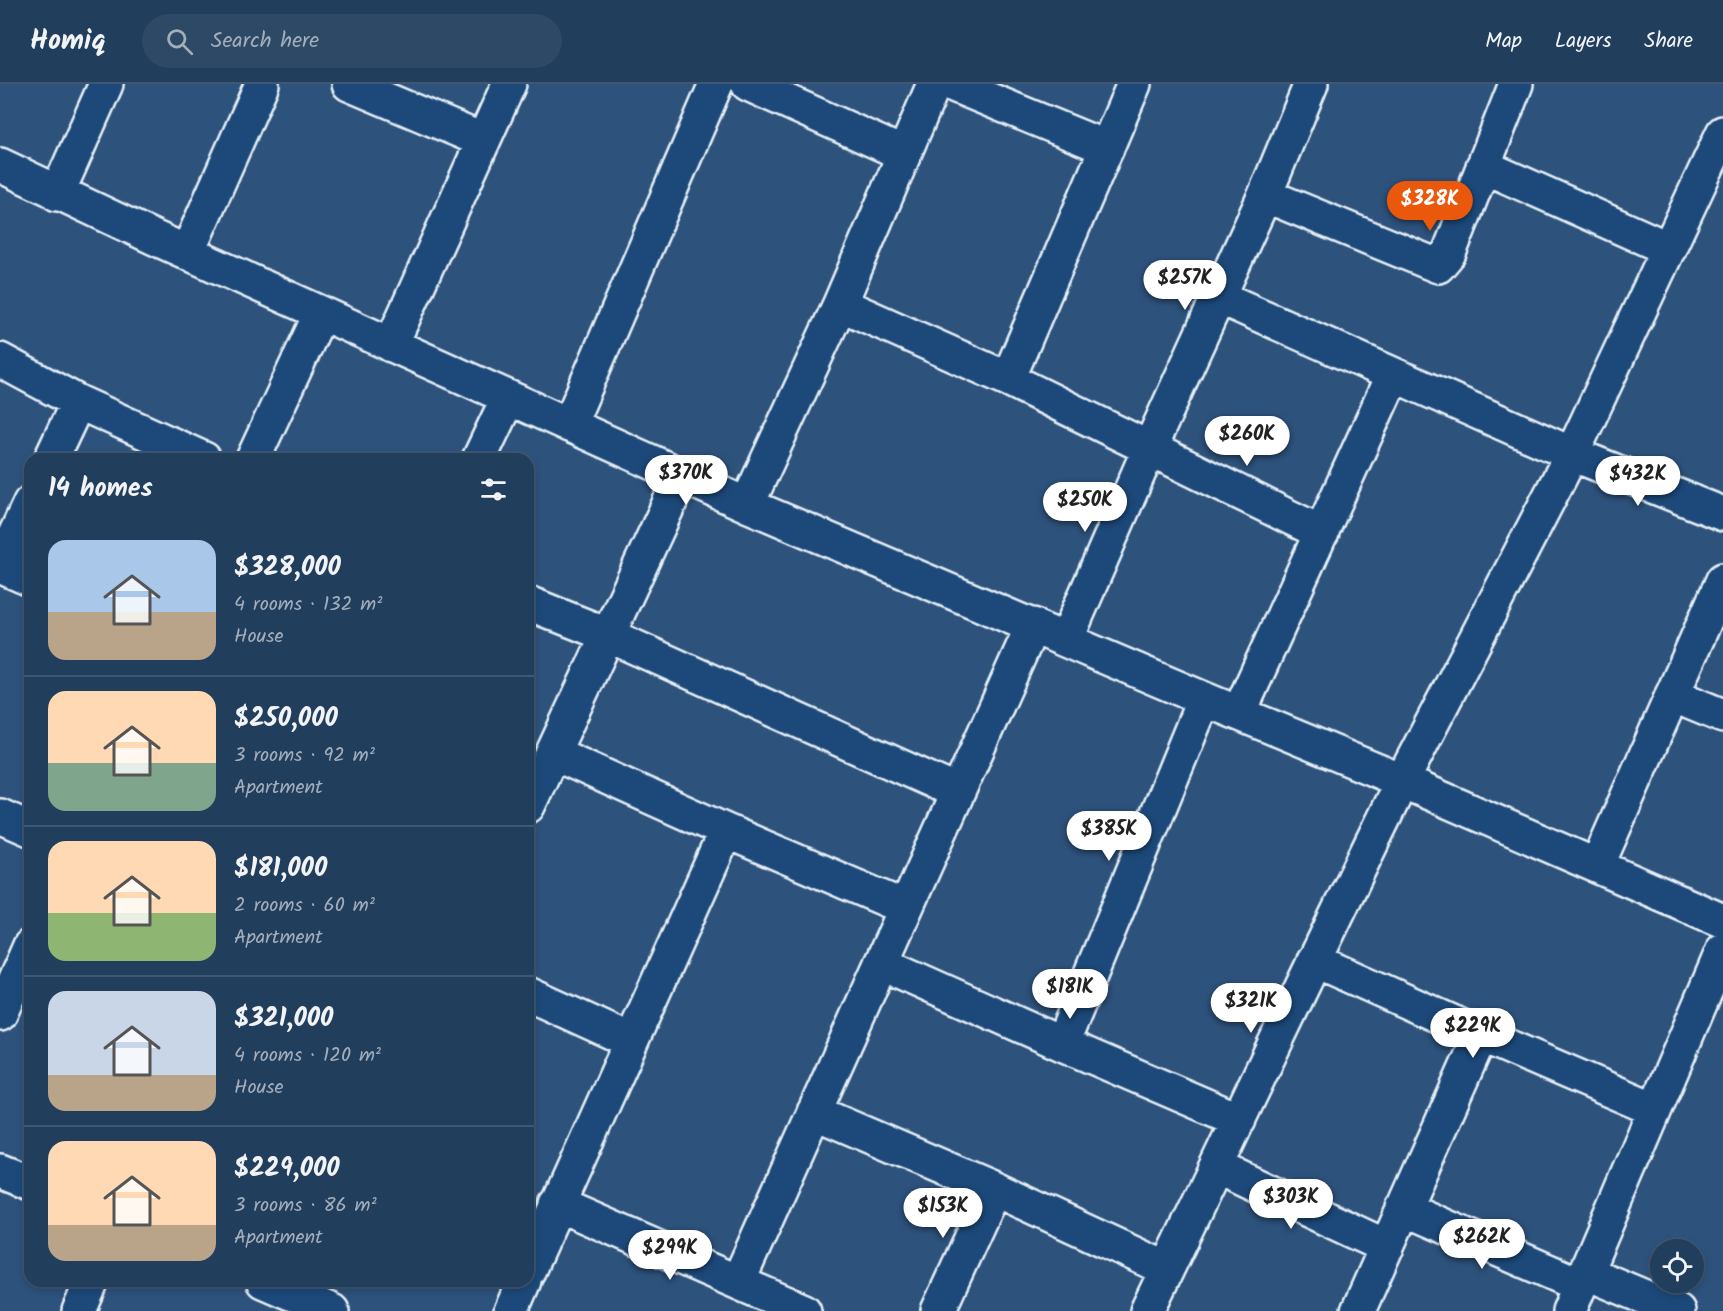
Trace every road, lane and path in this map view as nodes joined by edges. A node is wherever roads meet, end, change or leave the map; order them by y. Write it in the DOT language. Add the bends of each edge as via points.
graph roads {
  1 [pos="106,84"];
  2 [pos="262,84"];
  3 [pos="349,84"];
  4 [pos="509,84"];
  5 [pos="716,84"];
  6 [pos="748,84"];
  7 [pos="934,84"];
  8 [pos="951,84"];
  9 [pos="1134,84"];
  10 [pos="1311,84"];
  11 [pos="1516,84"];
  12 [pos="1723,135"];
  13 [pos="483,140"];
  14 [pos="1107,148"];
  15 [pos="904,154"];
  16 [pos="0,165"];
  17 [pos="1484,166"];
  18 [pos="57,194"];
  19 [pos="1265,195"];
  20 [pos="1669,249"];
  21 [pos="188,253"];
  22 [pos="1219,297"];
  23 [pos="840,304"];
  24 [pos="321,313"];
  25 [pos="391,345"];
  26 [pos="0,360"];
  27 [pos="1393,375"];
  28 [pos="1008,379"];
  29 [pos="508,398"];
  30 [pos="78,402"];
  31 [pos="569,425"];
  32 [pos="1150,447"];
  33 [pos="54,453"];
  34 [pos="191,453"];
  35 [pos="256,453"];
  36 [pos="482,453"];
  37 [pos="1572,454"];
  38 [pos="682,476"];
  39 [pos="747,505"];
  40 [pos="1723,514"];
  41 [pos="24,516"];
  42 [pos="1322,533"];
  43 [pos="0,566"];
  44 [pos="24,576"];
  45 [pos="1723,580"];
  46 [pos="534,605"];
  47 [pos="1033,625"];
  48 [pos="608,634"];
  49 [pos="1066,640"];
  50 [pos="1672,695"];
  51 [pos="1204,699"];
  52 [pos="1239,713"];
  53 [pos="1723,716"];
  54 [pos="553,753"];
  55 [pos="1402,781"];
  56 [pos="534,790"];
  57 [pos="957,792"];
  58 [pos="0,816"];
  59 [pos="24,826"];
  60 [pos="726,831"];
  61 [pos="1597,866"];
  62 [pos="906,908"];
  63 [pos="1723,921"];
  64 [pos="1723,950"];
  65 [pos="21,956"];
  66 [pos="1314,960"];
  67 [pos="881,963"];
  68 [pos="534,997"];
  69 [pos="0,1014"];
  70 [pos="1481,1035"];
  71 [pos="631,1041"];
  72 [pos="1062,1044"];
  73 [pos="1654,1109"];
  74 [pos="814,1112"];
  75 [pos="1239,1119"];
  76 [pos="1217,1167"];
  77 [pos="0,1171"];
  78 [pos="24,1181"];
  79 [pos="994,1189"];
  80 [pos="557,1204"];
  81 [pos="1403,1208"];
  82 [pos="1386,1247"];
  83 [pos="534,1257"];
  84 [pos="1167,1269"];
  85 [pos="738,1282"];
  86 [pos="89,1287"];
  87 [pos="278,1287"];
  88 [pos="521,1287"];
  89 [pos="1578,1289"];
  90 [pos="301,1296"];
  91 [pos="78,1311"];
  92 [pos="332,1311"];
  93 [pos="511,1311"];
  94 [pos="804,1311"];
  95 [pos="938,1311"];
  96 [pos="1147,1311"];
  97 [pos="1358,1311"];
  98 [pos="1678,1311"];
  1 -- 18 [label="street"];
  2 -- 21 [label="street"];
  3 -- 13 [label="street"];
  4 -- 13 [label="street"];
  5 -- 31 [label="street"];
  6 -- 15 [label="street"];
  7 -- 15 [label="street"];
  8 -- 14 [label="street"];
  9 -- 14 [label="street"];
  10 -- 19 [label="street"];
  11 -- 17 [label="street"];
  12 -- 20 [label="street"];
  13 -- 25 [label="street"];
  14 -- 28 [label="street"];
  15 -- 23 [label="street"];
  16 -- 18 [label="street"];
  17 -- 19 [label="street" via="1449,253 1438,266"];
  17 -- 20 [label="street"];
  18 -- 21 [label="street"];
  19 -- 22 [label="street"];
  20 -- 37 [label="street"];
  21 -- 24 [label="street"];
  22 -- 27 [label="street"];
  22 -- 32 [label="street"];
  23 -- 28 [label="street"];
  23 -- 39 [label="street"];
  24 -- 25 [label="street"];
  24 -- 35 [label="street"];
  25 -- 29 [label="street"];
  26 -- 30 [label="street"];
  27 -- 37 [label="street"];
  27 -- 42 [label="street"];
  28 -- 32 [label="street"];
  29 -- 31 [label="street"];
  29 -- 36 [label="street"];
  30 -- 33 [label="street"];
  30 -- 34 [label="street"];
  31 -- 38 [label="street"];
  32 -- 42 [label="street"];
  32 -- 49 [label="street"];
  37 -- 40 [label="street"];
  37 -- 55 [label="street"];
  38 -- 39 [label="street"];
  38 -- 48 [label="street"];
  39 -- 47 [label="street"];
  41 -- 43 [label="street"];
  42 -- 52 [label="street"];
  43 -- 44 [label="street"];
  45 -- 50 [label="street"];
  46 -- 48 [label="street"];
  47 -- 49 [label="street"];
  47 -- 57 [label="street"];
  48 -- 54 [label="street"];
  48 -- 57 [label="street"];
  49 -- 51 [label="street"];
  50 -- 53 [label="street"];
  50 -- 61 [label="street"];
  51 -- 52 [label="street"];
  51 -- 72 [label="street"];
  52 -- 55 [label="street"];
  54 -- 56 [label="street"];
  54 -- 60 [label="street"];
  55 -- 61 [label="street"];
  55 -- 66 [label="street"];
  57 -- 62 [label="street"];
  58 -- 59 [label="street"];
  60 -- 62 [label="street"];
  60 -- 71 [label="street"];
  61 -- 63 [label="street"];
  62 -- 67 [label="street"];
  64 -- 73 [label="street"];
  65 -- 69 [label="street"];
  66 -- 70 [label="street"];
  66 -- 75 [label="street"];
  67 -- 72 [label="street"];
  67 -- 74 [label="street"];
  68 -- 71 [label="street"];
  70 -- 73 [label="street"];
  70 -- 81 [label="street"];
  71 -- 80 [label="street"];
  72 -- 75 [label="street"];
  73 -- 89 [label="street"];
  74 -- 79 [label="street"];
  74 -- 85 [label="street"];
  75 -- 76 [label="street"];
  76 -- 82 [label="street"];
  76 -- 84 [label="street"];
  77 -- 78 [label="street"];
  79 -- 84 [label="street"];
  79 -- 95 [label="street"];
  80 -- 83 [label="street"];
  80 -- 85 [label="street"];
  81 -- 82 [label="street"];
  81 -- 89 [label="street"];
  82 -- 97 [label="street"];
  84 -- 96 [label="street"];
  85 -- 94 [label="street"];
  86 -- 91 [label="street"];
  87 -- 90 [label="street"];
  88 -- 93 [label="street"];
  89 -- 98 [label="street"];
  90 -- 92 [label="street"];
}
